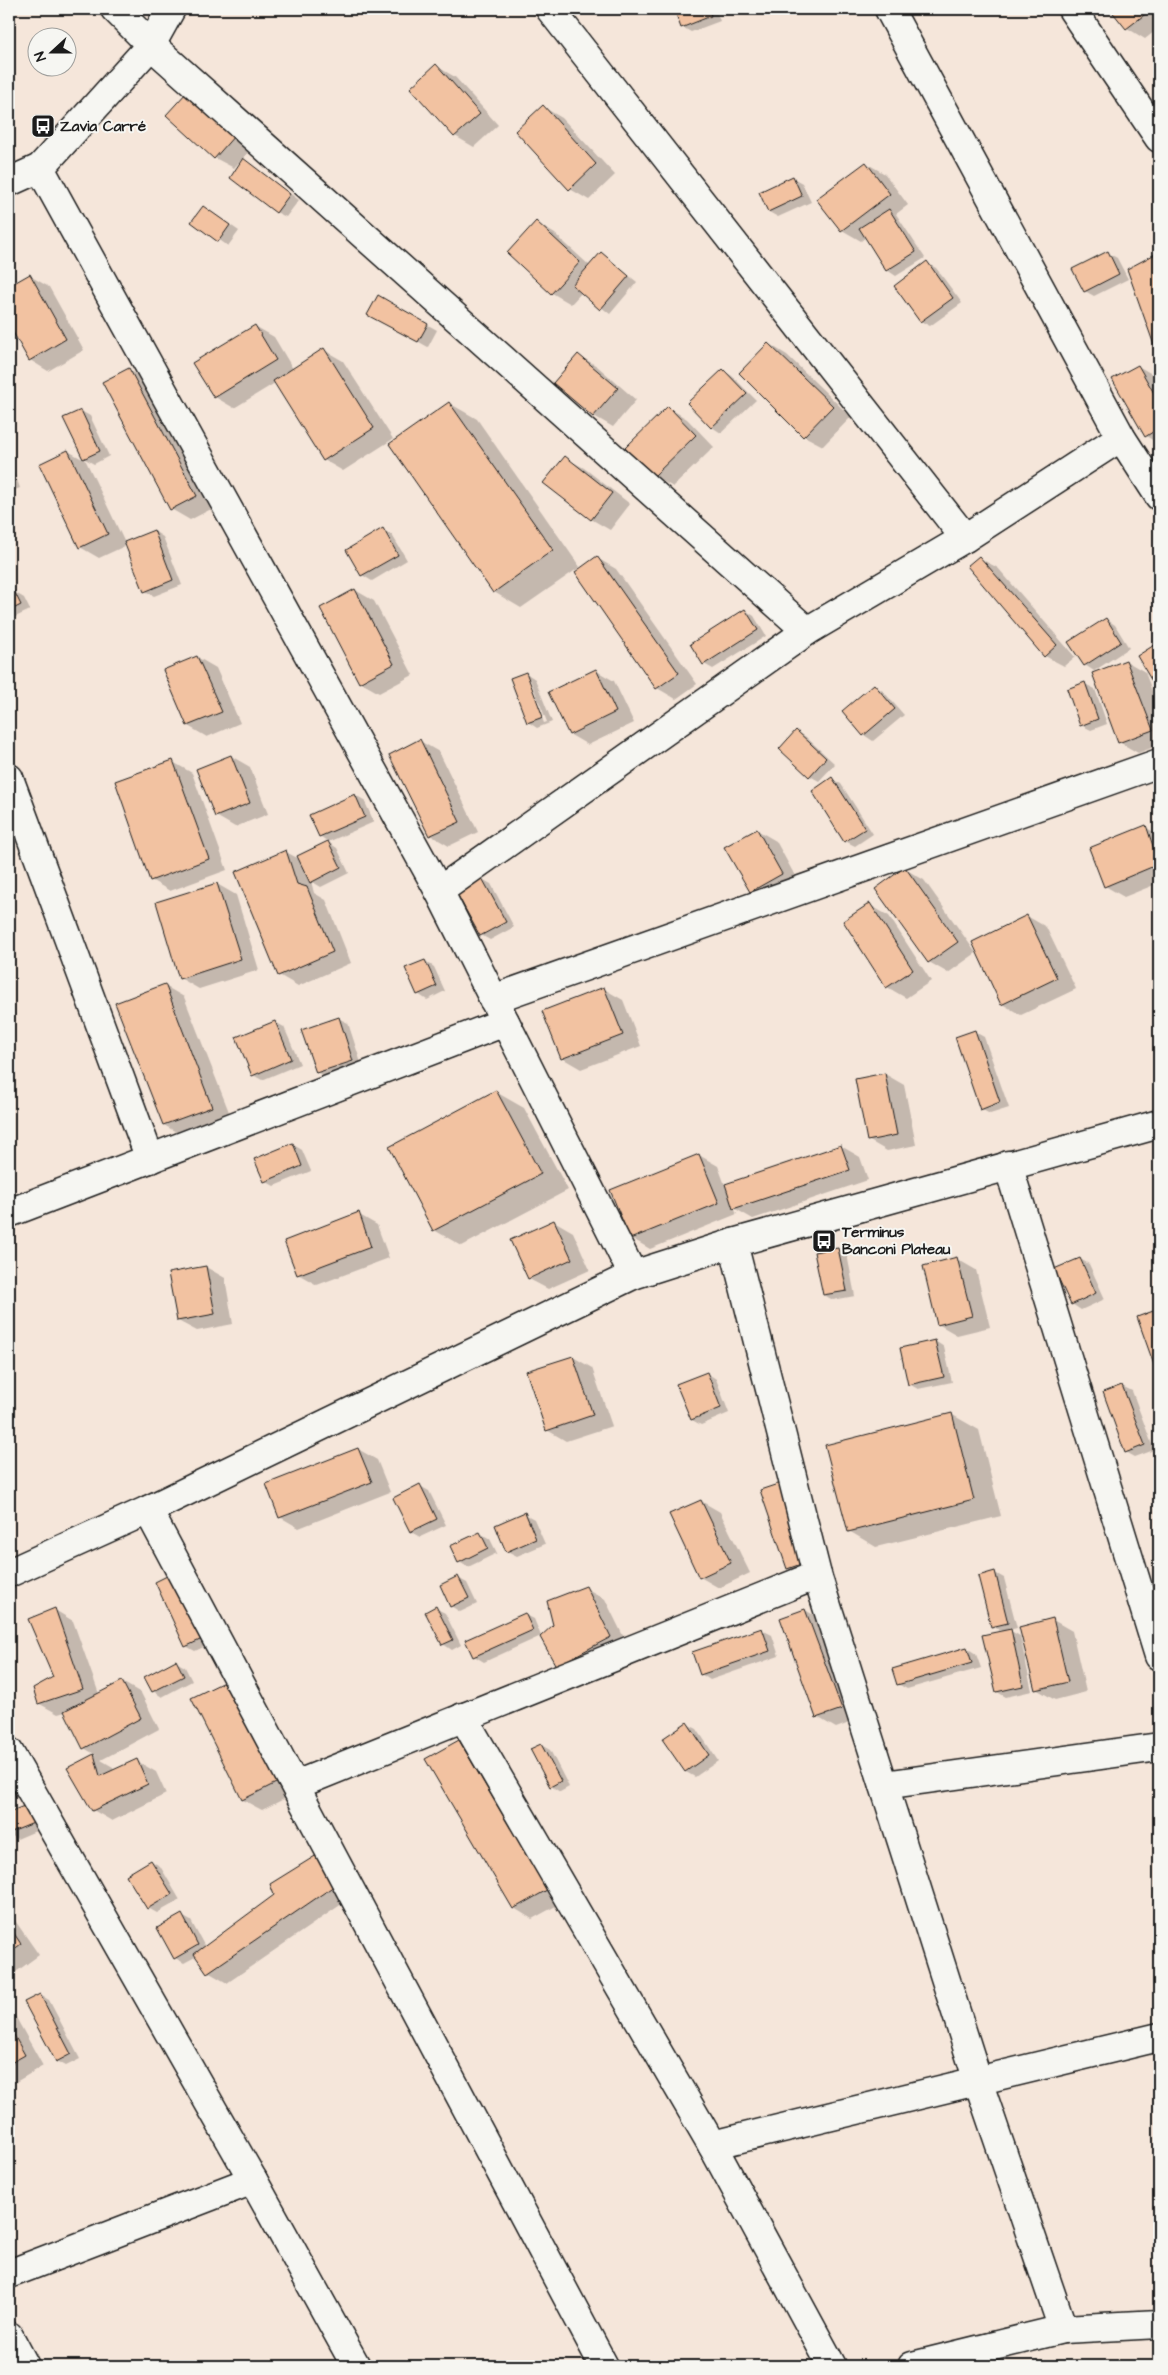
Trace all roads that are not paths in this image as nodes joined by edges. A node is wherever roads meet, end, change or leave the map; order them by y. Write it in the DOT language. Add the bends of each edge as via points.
graph roads {
  1 [pos="115,9"];
  2 [pos="171,9"];
  3 [pos="550,9"];
  4 [pos="890,9"];
  5 [pos="1072,9"];
  6 [pos="151,45"];
  7 [pos="1159,138"];
  8 [pos="40,168"];
  9 [pos="9,182"];
  10 [pos="1121,437"];
  11 [pos="1159,496"];
  12 [pos="965,538"];
  13 [pos="807,631"];
  14 [pos="1159,763"];
  15 [pos="9,778"];
  16 [pos="439,891"];
  17 [pos="499,1010"];
  18 [pos="1159,1124"];
  19 [pos="150,1159"];
  20 [pos="1008,1165"];
  21 [pos="9,1213"];
  22 [pos="733,1243"];
  23 [pos="633,1275"];
  24 [pos="148,1510"];
  25 [pos="9,1573"];
  26 [pos="817,1575"];
  27 [pos="1159,1656"];
  28 [pos="463,1717"];
  29 [pos="1159,1747"];
  30 [pos="9,1752"];
  31 [pos="884,1785"];
  32 [pos="296,1786"];
  33 [pos="1159,2037"];
  34 [pos="978,2081"];
  35 [pos="712,2145"];
  36 [pos="253,2180"];
  37 [pos="9,2274"];
  38 [pos="1159,2324"];
  39 [pos="1063,2329"];
  40 [pos="9,2336"];
  41 [pos="25,2366"];
  42 [pos="356,2366"];
  43 [pos="604,2366"];
  44 [pos="832,2366"];
  45 [pos="912,2366"];
  1 -- 6 [label="street"];
  2 -- 6 [label="street"];
  3 -- 12 [label="street"];
  4 -- 10 [label="street"];
  5 -- 7 [label="street"];
  6 -- 8 [label="street"];
  6 -- 13 [label="street"];
  8 -- 9 [label="street"];
  8 -- 16 [label="street"];
  10 -- 11 [label="street"];
  10 -- 12 [label="street"];
  12 -- 13 [label="street"];
  13 -- 16 [label="street"];
  14 -- 17 [label="street"];
  15 -- 19 [label="street"];
  16 -- 17 [label="street"];
  17 -- 19 [label="street"];
  17 -- 23 [label="street"];
  18 -- 20 [label="street"];
  19 -- 21 [label="street"];
  20 -- 22 [label="street"];
  20 -- 27 [label="street"];
  22 -- 23 [label="street"];
  22 -- 26 [label="street"];
  23 -- 24 [label="street"];
  24 -- 25 [label="street"];
  24 -- 32 [label="street"];
  26 -- 28 [label="street"];
  26 -- 31 [label="street"];
  28 -- 32 [label="street"];
  28 -- 35 [label="street"];
  29 -- 31 [label="street"];
  30 -- 36 [label="street"];
  31 -- 34 [label="street"];
  32 -- 43 [label="street"];
  33 -- 34 [label="street"];
  34 -- 35 [label="street"];
  34 -- 39 [label="street"];
  35 -- 44 [label="street"];
  36 -- 37 [label="street"];
  36 -- 42 [label="street"];
  38 -- 39 [label="street"];
  39 -- 45 [label="street"];
  40 -- 41 [label="street"];
}
